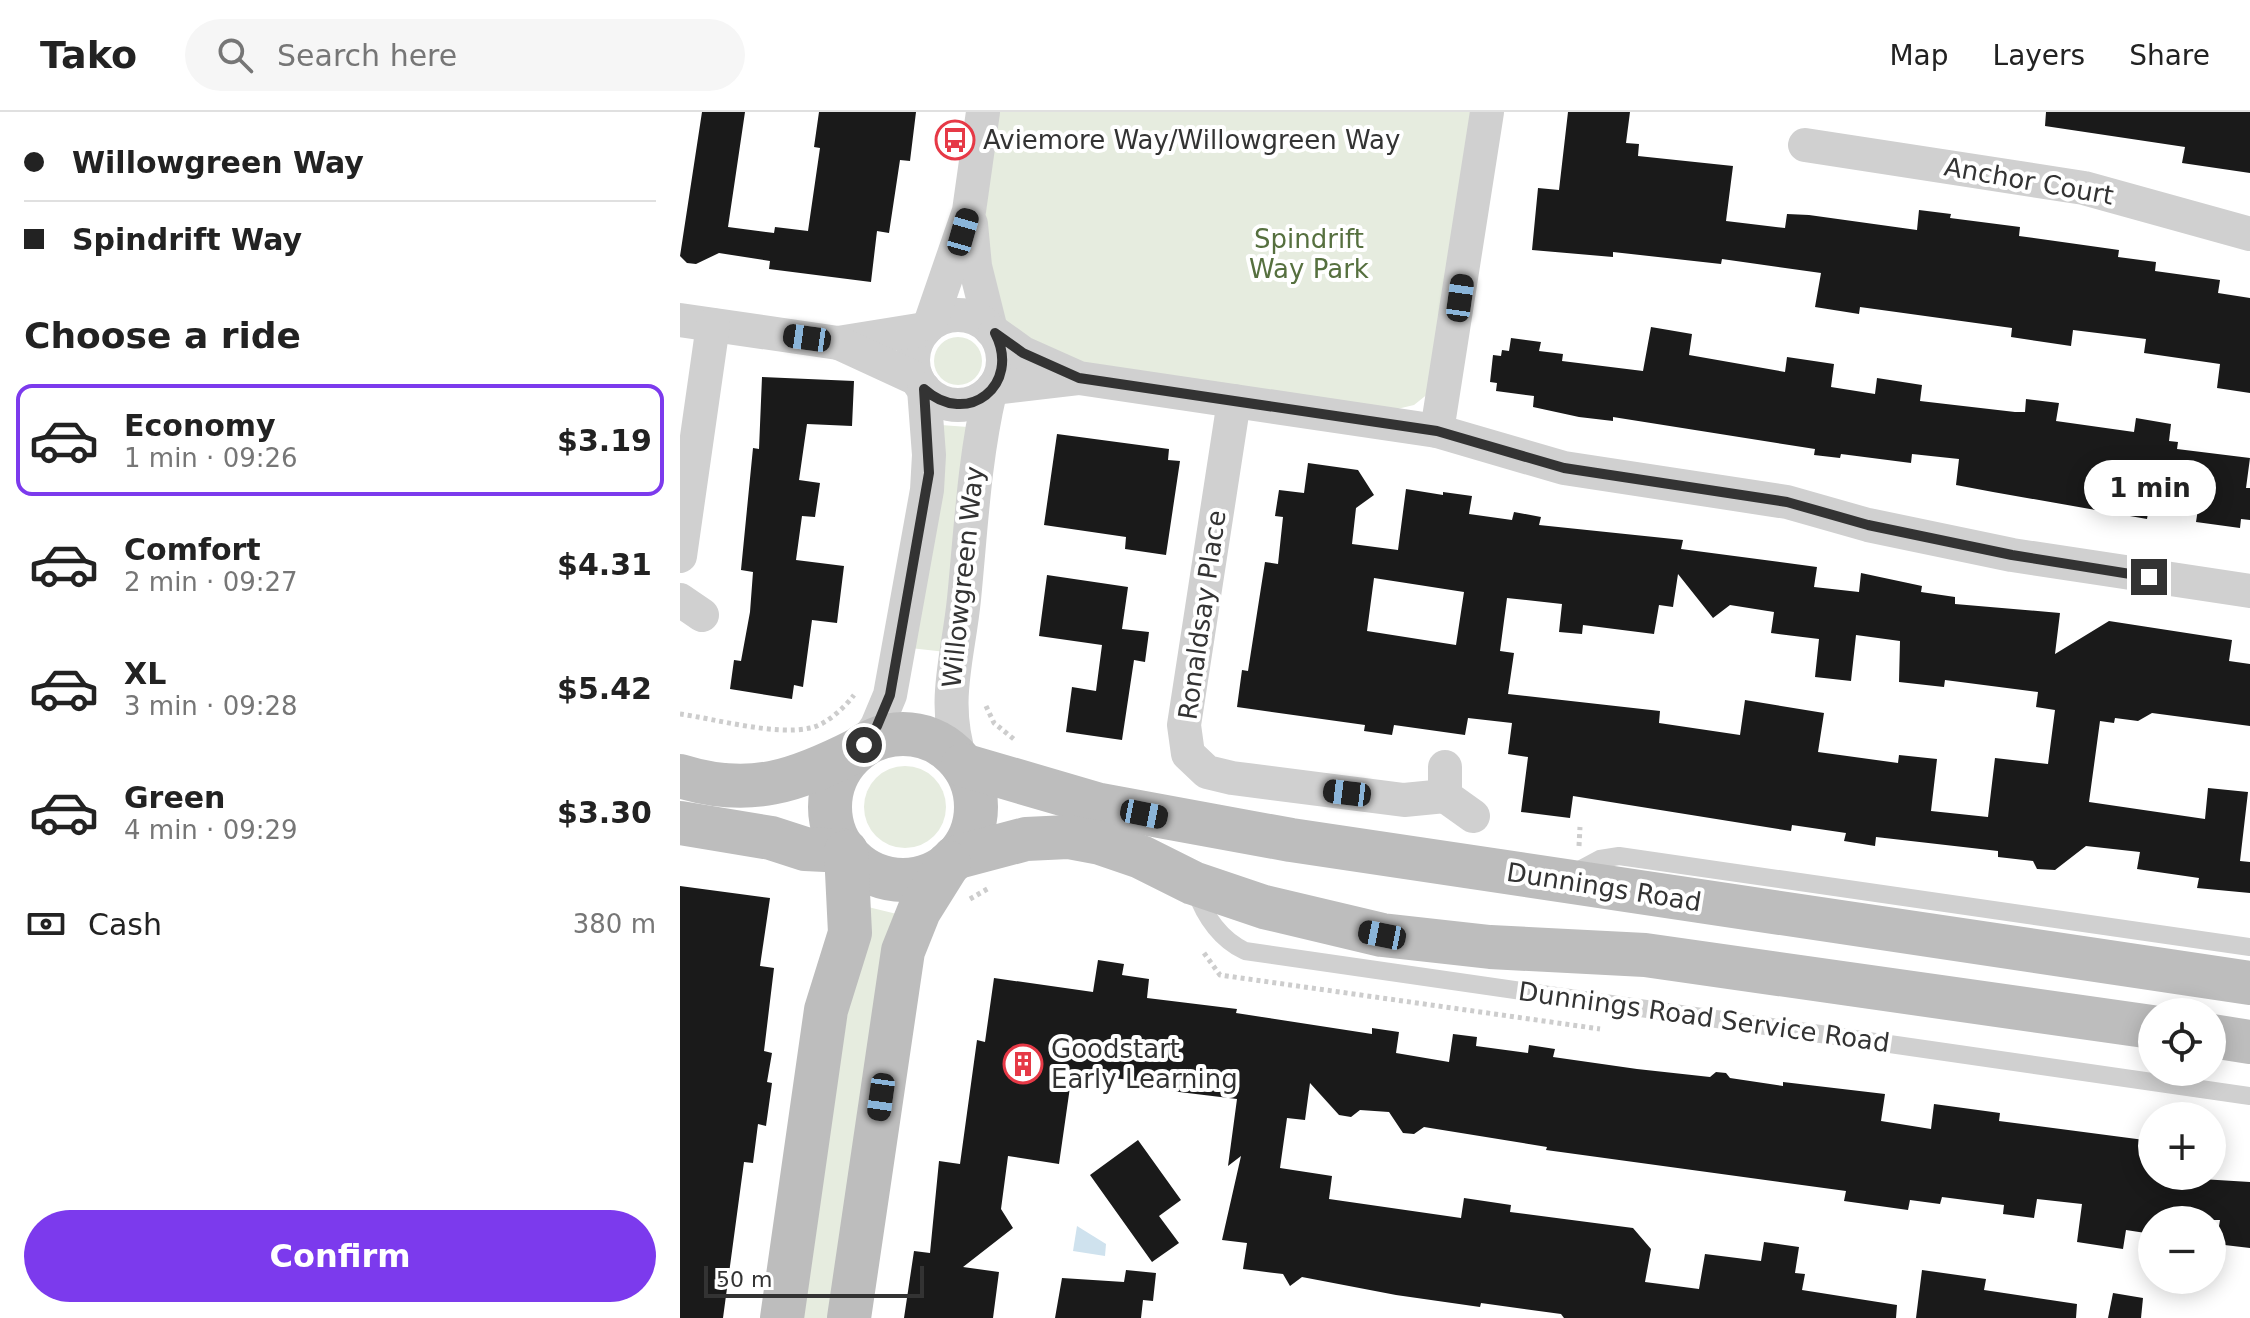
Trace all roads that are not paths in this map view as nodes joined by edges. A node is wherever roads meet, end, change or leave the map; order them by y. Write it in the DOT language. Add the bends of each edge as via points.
graph roads {
  1 [pos="983,112"];
  2 [pos="1487,112"];
  3 [pos="1805,145"];
  4 [pos="969,211"];
  5 [pos="2250,234"];
  6 [pos="697,322"];
  7 [pos="928,327"];
  8 [pos="993,332"];
  9 [pos="838,343"];
  10 [pos="1079,378"];
  11 [pos="920,384"];
  12 [pos="991,390"];
  13 [pos="1234,401"];
  14 [pos="1437,431"];
  15 [pos="680,556"];
  16 [pos="2250,591"];
  17 [pos="861,747"];
  18 [pos="962,764"];
  19 [pos="680,776"];
  20 [pos="1473,816"];
  21 [pos="680,823"];
  22 [pos="846,852"];
  23 [pos="1567,860"];
  24 [pos="952,861"];
  25 [pos="1193,883"];
  26 [pos="2250,947"];
  27 [pos="2250,983"];
  28 [pos="2138,1025"];
  29 [pos="2226,1038"];
  30 [pos="2250,1042"];
  31 [pos="2250,1096"];
  32 [pos="782,1318"];
  33 [pos="849,1318"];
  1 -- 4 [label="street"];
  2 -- 14 [label="street"];
  3 -- 5 [label="street, Anchor Court" via="2084,188"];
  4 -- 7 [label="street"];
  4 -- 8 [label="street" via="975,266"];
  6 -- 9 [label="street"];
  6 -- 15 [label="street"];
  7 -- 8 [label="street" via="947,316 967,315"];
  7 -- 9 [label="street"];
  7 -- 11 [label="street" via="914,348"];
  8 -- 10 [label="street" via="1023,353"];
  8 -- 12 [label="street" via="1003,355"];
  9 -- 11 [label="street"];
  10 -- 12 [label="street"];
  10 -- 13 [label="street"];
  11 -- 12 [label="street" via="941,401 961,405"];
  11 -- 17 [label="street, Willowgreen Way" via="929,455 927,490 890,695"];
  12 -- 18 [label="street, Willowgreen Way" via="976,452 964,604 949,708"];
  13 -- 14 [label="street"];
  13 -- 20 [label="street, Ronaldsay Place" via="1184,725 1188,754 1207,772 1232,778 1404,800 1445,781"];
  14 -- 16 [label="street" via="1564,468 1787,502 2012,555"];
  17 -- 18 [label="main road" via="895,734 915,735 941,744"];
  17 -- 19 [label="main road" via="778,784 711,785"];
  17 -- 22 [label="main road" via="842,767 831,797 832,822"];
  18 -- 23 [label="main road, Dunnings Road" via="1062,796 1291,840"];
  18 -- 24 [label="main road" via="973,783 976,817"];
  21 -- 22 [label="main road" via="805,849"];
  22 -- 24 [label="main road" via="871,872 895,879 920,877"];
  22 -- 32 [label="main road" via="850,933 826,1010"];
  23 -- 26 [label="lane" via="1610,857"];
  23 -- 27 [label="main road, Dunnings Road"];
  24 -- 25 [label="main road" via="1026,839 1068,837 1141,857"];
  24 -- 33 [label="main road" via="915,919 903,951"];
  25 -- 28 [label="main road" via="1264,907 1382,935 1645,955"];
  25 -- 31 [label="lane, Dunnings Road Service Road" via="1221,934 1245,951"];
  29 -- 30 [label="main road"];
}
